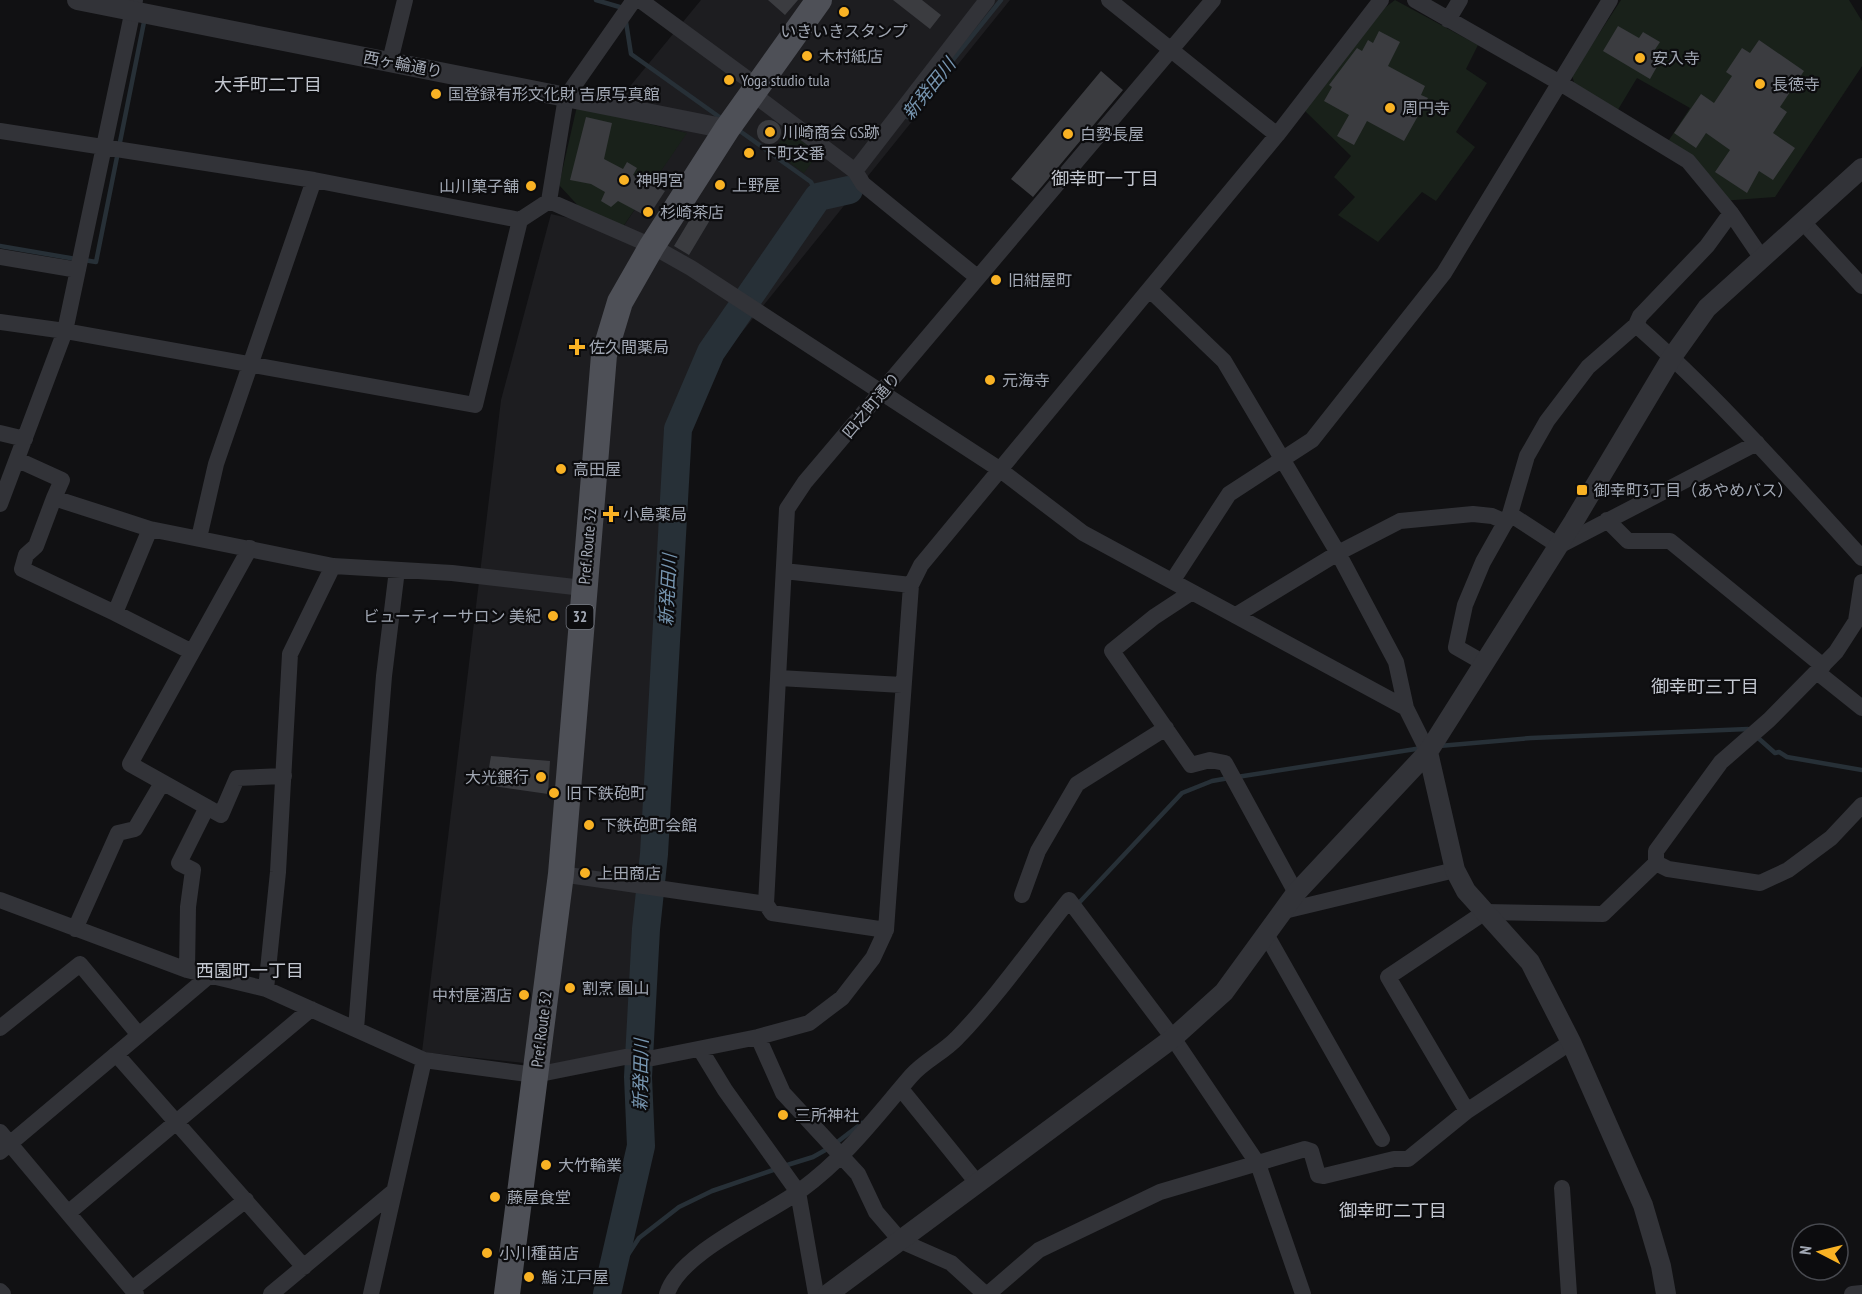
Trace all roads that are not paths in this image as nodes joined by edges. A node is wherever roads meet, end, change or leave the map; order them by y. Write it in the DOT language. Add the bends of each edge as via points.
graph roads {
  1 [pos="77,0"];
  2 [pos="405,0"];
  3 [pos="634,0"];
  4 [pos="640,0"];
  5 [pos="819,0"];
  6 [pos="987,0"];
  7 [pos="1108,0"];
  8 [pos="1213,0"];
  9 [pos="1381,0"];
  10 [pos="1415,0"];
  11 [pos="1460,0"];
  12 [pos="1610,0"];
  13 [pos="134,5"];
  14 [pos="1448,20"];
  15 [pos="1173,49"];
  16 [pos="390,62"];
  17 [pos="1560,83"];
  18 [pos="755,90"];
  19 [pos="566,97"];
  20 [pos="728,129"];
  21 [pos="0,131"];
  22 [pos="1277,135"];
  23 [pos="105,146"];
  24 [pos="1862,168"];
  25 [pos="859,177"];
  26 [pos="314,180"];
  27 [pos="549,201"];
  28 [pos="1731,213"];
  29 [pos="520,220"];
  30 [pos="1802,222"];
  31 [pos="652,246"];
  32 [pos="0,257"];
  33 [pos="1761,257"];
  34 [pos="78,270"];
  35 [pos="977,278"];
  36 [pos="1862,286"];
  37 [pos="1150,290"];
  38 [pos="0,322"];
  39 [pos="1636,326"];
  40 [pos="65,331"];
  41 [pos="1672,357"];
  42 [pos="249,364"];
  43 [pos="881,394"];
  44 [pos="0,433"];
  45 [pos="25,439"];
  46 [pos="1757,442"];
  47 [pos="1283,459"];
  48 [pos="18,460"];
  49 [pos="999,469"];
  50 [pos="54,498"];
  51 [pos="0,504"];
  52 [pos="1508,518"];
  53 [pos="1607,520"];
  54 [pos="150,529"];
  55 [pos="199,538"];
  56 [pos="1558,546"];
  57 [pos="250,548"];
  58 [pos="1338,553"];
  59 [pos="1862,558"];
  60 [pos="333,566"];
  61 [pos="398,570"];
  62 [pos="784,571"];
  63 [pos="1173,580"];
  64 [pos="1862,582"];
  65 [pos="911,585"];
  66 [pos="583,588"];
  67 [pos="1192,592"];
  68 [pos="115,613"];
  69 [pos="1236,615"];
  70 [pos="192,652"];
  71 [pos="1484,663"];
  72 [pos="1820,669"];
  73 [pos="779,678"];
  74 [pos="902,685"];
  75 [pos="1406,708"];
  76 [pos="1862,708"];
  77 [pos="1166,728"];
  78 [pos="1428,752"];
  79 [pos="284,776"];
  80 [pos="162,783"];
  81 [pos="1862,805"];
  82 [pos="207,807"];
  83 [pos="1656,863"];
  84 [pos="1455,870"];
  85 [pos="561,874"];
  86 [pos="1296,893"];
  87 [pos="1022,895"];
  88 [pos="0,900"];
  89 [pos="766,904"];
  90 [pos="1284,911"];
  91 [pos="1485,912"];
  92 [pos="75,928"];
  93 [pos="886,930"];
  94 [pos="1267,936"];
  95 [pos="187,970"];
  96 [pos="209,976"];
  97 [pos="266,989"];
  98 [pos="310,1009"];
  99 [pos="0,1028"];
  100 [pos="356,1029"];
  101 [pos="139,1035"];
  102 [pos="758,1037"];
  103 [pos="1173,1038"];
  104 [pos="1571,1042"];
  105 [pos="700,1048"];
  106 [pos="116,1054"];
  107 [pos="424,1060"];
  108 [pos="535,1075"];
  109 [pos="901,1089"];
  110 [pos="1467,1111"];
  111 [pos="176,1122"];
  112 [pos="1382,1139"];
  113 [pos="3,1143"];
  114 [pos="843,1155"];
  115 [pos="1258,1164"];
  116 [pos="978,1184"];
  117 [pos="1562,1188"];
  118 [pos="393,1191"];
  119 [pos="798,1192"];
  120 [pos="246,1200"];
  121 [pos="68,1213"];
  122 [pos="901,1241"];
  123 [pos="303,1267"];
  124 [pos="134,1291"];
  125 [pos="1862,1293"];
  126 [pos="271,1294"];
  127 [pos="371,1294"];
  128 [pos="507,1294"];
  129 [pos="667,1294"];
  130 [pos="816,1294"];
  131 [pos="828,1294"];
  132 [pos="987,1294"];
  133 [pos="1303,1294"];
  134 [pos="1569,1294"];
  135 [pos="1666,1294"];
  136 [pos="1852,1294"];
  1 -- 13 [label="street, 西ヶ輪通り"];
  2 -- 16 [label="street"];
  3 -- 19 [label="street"];
  4 -- 18 [label="street"];
  5 -- 18 [label="main road, Pref. Route 32 / 32"];
  6 -- 25 [label="street"];
  7 -- 15 [label="street"];
  8 -- 15 [label="street, 四之町通り"];
  9 -- 22 [label="street"];
  10 -- 14 [label="street"];
  11 -- 14 [label="street"];
  12 -- 17 [label="street"];
  13 -- 16 [label="street, 西ヶ輪通り"];
  13 -- 23 [label="street"];
  14 -- 17 [label="street"];
  15 -- 22 [label="street"];
  15 -- 35 [label="street, 四之町通り"];
  16 -- 19 [label="street, 西ヶ輪通り"];
  17 -- 28 [label="street" via="1688,161"];
  17 -- 47 [label="street" via="1444,273 1312,440"];
  18 -- 20 [label="main road, Pref. Route 32 / 32"];
  18 -- 25 [label="street"];
  19 -- 20 [label="street, 西ヶ輪通り"];
  19 -- 27 [label="street"];
  20 -- 31 [label="main road, Pref. Route 32 / 32"];
  21 -- 23 [label="street"];
  22 -- 37 [label="street"];
  23 -- 26 [label="street"];
  23 -- 34 [label="street"];
  24 -- 30 [label="street"];
  25 -- 35 [label="street"];
  26 -- 29 [label="street"];
  26 -- 42 [label="street"];
  27 -- 29 [label="street"];
  27 -- 31 [label="street"];
  28 -- 33 [label="street"];
  28 -- 39 [label="street" via="1707,246 1640,316"];
  29 -- 42 [label="street" via="475,405"];
  30 -- 33 [label="street"];
  30 -- 36 [label="street"];
  31 -- 43 [label="street"];
  31 -- 66 [label="main road, Pref. Route 32 / 32" via="620,302 604,355"];
  32 -- 34 [label="street"];
  33 -- 41 [label="street" via="1707,308"];
  34 -- 40 [label="street"];
  35 -- 43 [label="street, 四之町通り"];
  37 -- 47 [label="street" via="1224,361"];
  37 -- 49 [label="street"];
  38 -- 40 [label="street"];
  39 -- 41 [label="street"];
  39 -- 52 [label="street" via="1588,367 1547,421 1527,456"];
  40 -- 42 [label="street"];
  40 -- 45 [label="street"];
  41 -- 46 [label="street"];
  41 -- 56 [label="street"];
  42 -- 55 [label="street" via="216,464"];
  43 -- 49 [label="street"];
  43 -- 62 [label="street, 四之町通り" via="805,482 787,509"];
  44 -- 45 [label="street"];
  45 -- 48 [label="street"];
  46 -- 53 [label="street"];
  46 -- 59 [label="street"];
  47 -- 58 [label="street"];
  47 -- 63 [label="street" via="1228,495"];
  48 -- 50 [label="street" via="62,480"];
  48 -- 51 [label="street"];
  49 -- 63 [label="street" via="1083,533"];
  49 -- 65 [label="street" via="921,565"];
  50 -- 54 [label="street"];
  50 -- 68 [label="street" via="36,546 26,555 22,569"];
  52 -- 56 [label="street"];
  52 -- 58 [label="street" via="1473,514 1400,521"];
  52 -- 71 [label="street" via="1465,605 1456,647"];
  53 -- 56 [label="street"];
  53 -- 72 [label="street" via="1628,541 1670,541"];
  54 -- 55 [label="street"];
  54 -- 68 [label="street"];
  55 -- 57 [label="street"];
  56 -- 71 [label="street"];
  57 -- 60 [label="street"];
  57 -- 70 [label="street"];
  58 -- 69 [label="street"];
  58 -- 75 [label="street" via="1396,662"];
  60 -- 61 [label="street"];
  60 -- 79 [label="street" via="290,654"];
  61 -- 66 [label="street"];
  61 -- 100 [label="street" via="384,676"];
  62 -- 65 [label="street"];
  62 -- 73 [label="street, 四之町通り"];
  63 -- 67 [label="street"];
  64 -- 72 [label="street" via="1856,621"];
  65 -- 74 [label="street"];
  66 -- 85 [label="main road, Pref. Route 32 / 32"];
  67 -- 69 [label="street"];
  67 -- 77 [label="street" via="1112,651"];
  68 -- 70 [label="street"];
  69 -- 75 [label="street"];
  70 -- 80 [label="street" via="130,764"];
  71 -- 78 [label="street"];
  72 -- 76 [label="street"];
  72 -- 83 [label="street" via="1721,762 1656,851"];
  73 -- 74 [label="street"];
  73 -- 89 [label="street, 四之町通り"];
  74 -- 93 [label="street"];
  75 -- 78 [label="street"];
  77 -- 86 [label="street" via="1191,765 1210,760 1225,763"];
  77 -- 87 [label="street" via="1077,784 1038,851"];
  78 -- 84 [label="street"];
  78 -- 86 [label="street"];
  79 -- 82 [label="street" via="237,778 221,815"];
  79 -- 97 [label="street"];
  80 -- 82 [label="street"];
  80 -- 92 [label="street" via="135,829 118,833"];
  81 -- 83 [label="street" via="1831,838 1788,870 1760,883 1668,869"];
  82 -- 95 [label="street" via="179,863 193,870"];
  83 -- 91 [label="street" via="1603,914"];
  84 -- 90 [label="street"];
  84 -- 91 [label="street" via="1466,891"];
  85 -- 89 [label="street"];
  85 -- 108 [label="main road, Pref. Route 32 / 32"];
  86 -- 90 [label="street"];
  88 -- 92 [label="street"];
  89 -- 93 [label="street" via="772,913"];
  90 -- 94 [label="street"];
  91 -- 104 [label="street" via="1530,962"];
  91 -- 110 [label="street" via="1388,977"];
  92 -- 95 [label="street"];
  93 -- 102 [label="street" via="873,958 842,998 809,1023"];
  94 -- 103 [label="street" via="1224,992"];
  94 -- 112 [label="street"];
  95 -- 96 [label="street"];
  96 -- 97 [label="street"];
  96 -- 101 [label="street"];
  97 -- 98 [label="street"];
  98 -- 100 [label="street"];
  98 -- 111 [label="street"];
  99 -- 101 [label="street" via="80,964"];
  100 -- 107 [label="street"];
  101 -- 106 [label="street"];
  102 -- 105 [label="street"];
  102 -- 114 [label="street" via="783,1093"];
  103 -- 109 [label="street" via="1069,900 956,1039 913,1073"];
  103 -- 115 [label="street"];
  103 -- 116 [label="street"];
  104 -- 110 [label="street"];
  104 -- 135 [label="street" via="1643,1205"];
  105 -- 108 [label="street" via="653,1058 625,1057"];
  105 -- 119 [label="street"];
  106 -- 111 [label="street"];
  106 -- 113 [label="street"];
  107 -- 108 [label="street"];
  107 -- 118 [label="street"];
  108 -- 128 [label="main road, Pref. Route 32 / 32"];
  109 -- 114 [label="street"];
  109 -- 116 [label="street"];
  110 -- 115 [label="street" via="1408,1159 1324,1176 1318,1175 1311,1151 1305,1149"];
  111 -- 120 [label="street"];
  111 -- 121 [label="street"];
  113 -- 121 [label="street"];
  114 -- 119 [label="street"];
  114 -- 122 [label="street" via="858,1174 876,1212"];
  115 -- 132 [label="street" via="1160,1192 1039,1250"];
  115 -- 133 [label="street"];
  116 -- 122 [label="street"];
  117 -- 134 [label="street"];
  118 -- 123 [label="street"];
  118 -- 127 [label="street"];
  119 -- 129 [label="street" via="715,1242 670,1282"];
  119 -- 130 [label="street"];
  120 -- 123 [label="street"];
  120 -- 124 [label="street"];
  121 -- 124 [label="street"];
  122 -- 131 [label="street"];
  122 -- 132 [label="street" via="951,1263"];
  123 -- 126 [label="street"];
  125 -- 136 [label="street"];
}
